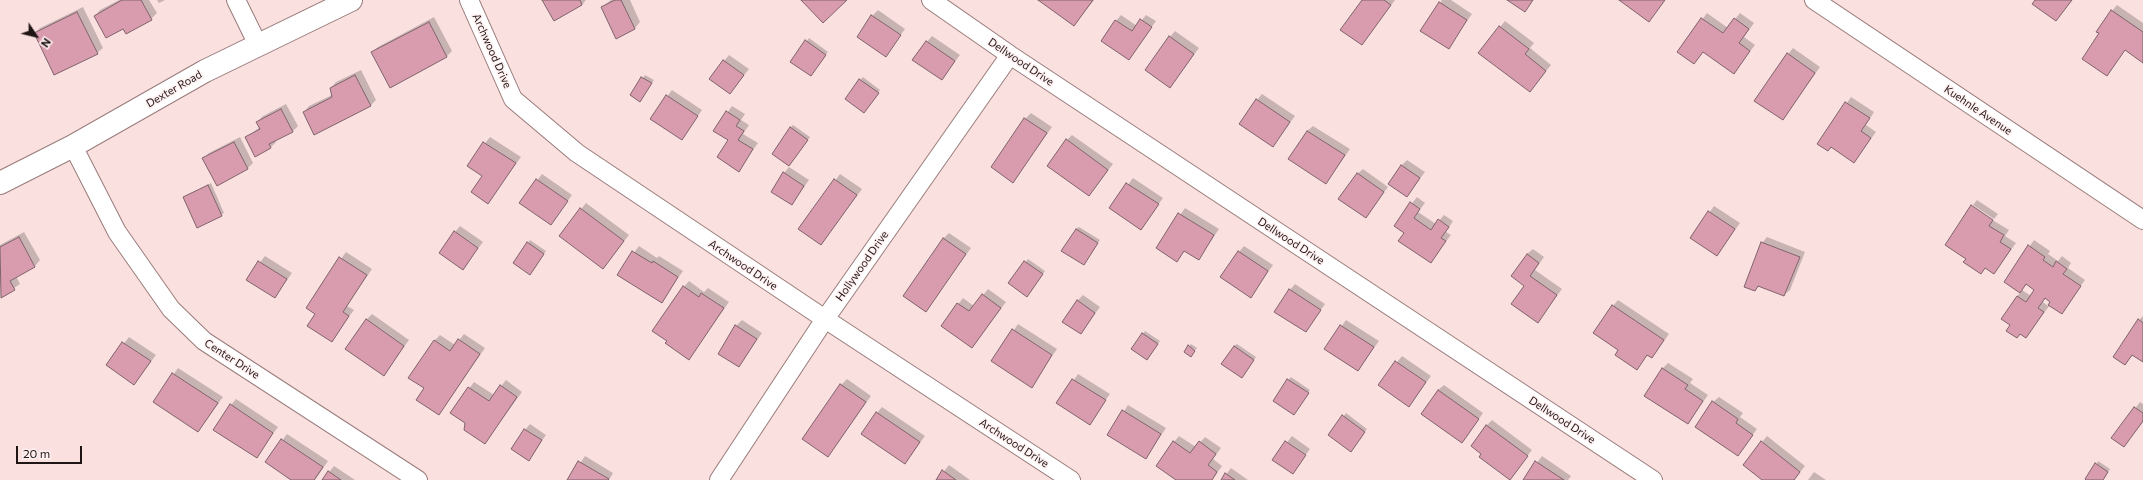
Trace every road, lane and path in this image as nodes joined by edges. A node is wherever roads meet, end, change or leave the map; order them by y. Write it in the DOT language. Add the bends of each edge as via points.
graph roads {
  1 [pos="236,0"];
  2 [pos="351,0"];
  3 [pos="469,0"];
  4 [pos="932,0"];
  5 [pos="1814,0"];
  6 [pos="258,45"];
  7 [pos="1010,56"];
  8 [pos="73,146"];
  9 [pos="0,183"];
  10 [pos="2143,220"];
  11 [pos="824,319"];
  12 [pos="418,480"];
  13 [pos="719,480"];
  14 [pos="1070,480"];
  15 [pos="1653,480"];
  1 -- 6 [label="street"];
  2 -- 6 [label="main road, Dexter Road"];
  3 -- 11 [label="street, Archwood Drive" via="513,99 536,120 577,153"];
  4 -- 7 [label="street, Dellwood Drive"];
  5 -- 10 [label="street, Kuehnle Avenue"];
  6 -- 8 [label="main road, Dexter Road" via="205,71"];
  7 -- 11 [label="street, Hollywood Drive"];
  7 -- 15 [label="street, Dellwood Drive"];
  8 -- 9 [label="main road, Dexter Road"];
  8 -- 12 [label="street, Center Drive" via="117,232 171,309 204,342"];
  11 -- 13 [label="street, Hollywood Drive"];
  11 -- 14 [label="street, Archwood Drive"];
}
